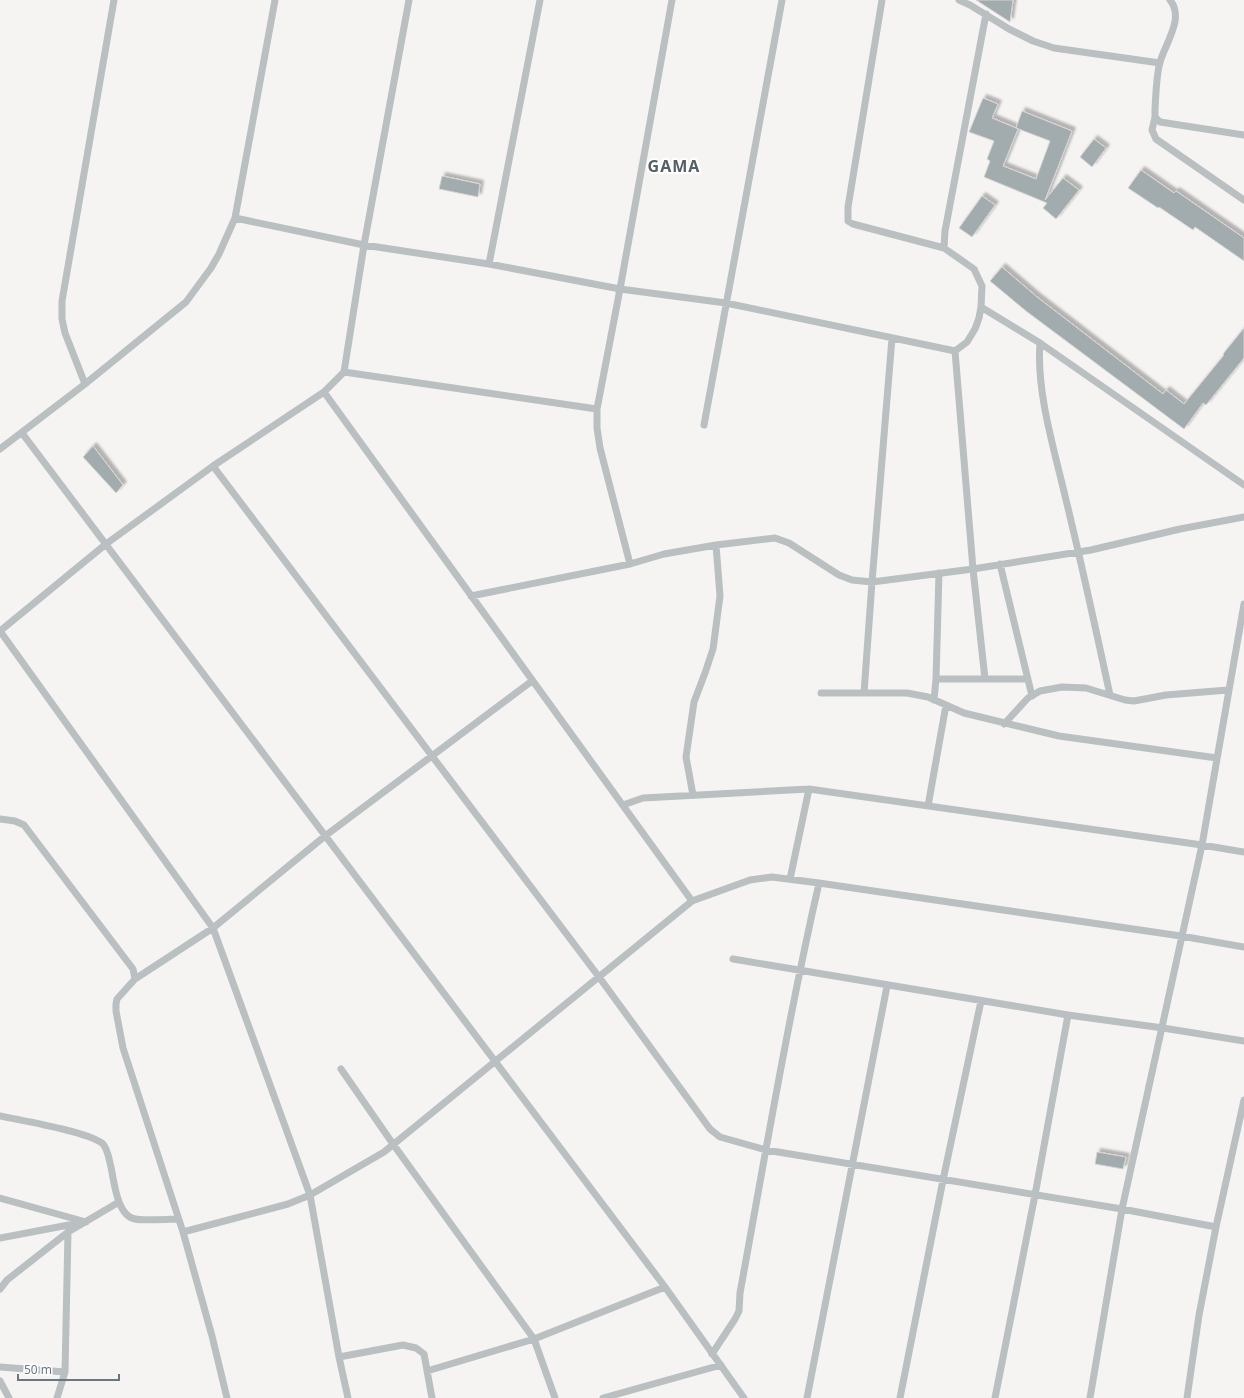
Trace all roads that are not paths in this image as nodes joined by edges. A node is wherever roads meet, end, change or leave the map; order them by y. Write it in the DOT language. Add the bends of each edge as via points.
graph roads {
  1 [pos="114,0"];
  2 [pos="275,0"];
  3 [pos="409,0"];
  4 [pos="540,0"];
  5 [pos="672,0"];
  6 [pos="782,0"];
  7 [pos="882,0"];
  8 [pos="959,0"];
  9 [pos="1170,0"];
  10 [pos="986,14"];
  11 [pos="1160,63"];
  12 [pos="1155,117"];
  13 [pos="1244,135"];
  14 [pos="1244,200"];
  15 [pos="235,218"];
  16 [pos="364,245"];
  17 [pos="944,248"];
  18 [pos="489,264"];
  19 [pos="620,290"];
  20 [pos="726,303"];
  21 [pos="981,307"];
  22 [pos="892,338"];
  23 [pos="1040,343"];
  24 [pos="955,351"];
  25 [pos="344,372"];
  26 [pos="85,384"];
  27 [pos="324,392"];
  28 [pos="597,409"];
  29 [pos="704,425"];
  30 [pos="22,433"];
  31 [pos="0,449"];
  32 [pos="213,466"];
  33 [pos="1244,485"];
  34 [pos="1244,517"];
  35 [pos="106,544"];
  36 [pos="716,545"];
  37 [pos="1078,552"];
  38 [pos="630,564"];
  39 [pos="1000,564"];
  40 [pos="973,569"];
  41 [pos="939,573"];
  42 [pos="872,582"];
  43 [pos="471,596"];
  44 [pos="1244,604"];
  45 [pos="1242,629"];
  46 [pos="0,631"];
  47 [pos="936,679"];
  48 [pos="985,679"];
  49 [pos="1028,679"];
  50 [pos="532,680"];
  51 [pos="1228,690"];
  52 [pos="821,693"];
  53 [pos="864,693"];
  54 [pos="1110,695"];
  55 [pos="1032,696"];
  56 [pos="934,700"];
  57 [pos="946,705"];
  58 [pos="1004,724"];
  59 [pos="432,756"];
  60 [pos="1217,758"];
  61 [pos="809,790"];
  62 [pos="692,795"];
  63 [pos="623,805"];
  64 [pos="928,806"];
  65 [pos="0,818"];
  66 [pos="325,836"];
  67 [pos="1202,844"];
  68 [pos="1244,852"];
  69 [pos="790,879"];
  70 [pos="819,883"];
  71 [pos="692,901"];
  72 [pos="213,928"];
  73 [pos="1181,936"];
  74 [pos="1244,947"];
  75 [pos="733,959"];
  76 [pos="799,970"];
  77 [pos="599,977"];
  78 [pos="134,979"];
  79 [pos="888,986"];
  80 [pos="981,1001"];
  81 [pos="1068,1015"];
  82 [pos="1163,1028"];
  83 [pos="1244,1041"];
  84 [pos="495,1061"];
  85 [pos="341,1069"];
  86 [pos="1244,1100"];
  87 [pos="0,1116"];
  88 [pos="393,1144"];
  89 [pos="766,1150"];
  90 [pos="853,1164"];
  91 [pos="943,1180"];
  92 [pos="310,1195"];
  93 [pos="1035,1195"];
  94 [pos="0,1198"];
  95 [pos="119,1202"];
  96 [pos="1122,1209"];
  97 [pos="178,1219"];
  98 [pos="86,1222"];
  99 [pos="1216,1227"];
  100 [pos="68,1232"];
  101 [pos="183,1232"];
  102 [pos="0,1238"];
  103 [pos="665,1287"];
  104 [pos="0,1290"];
  105 [pos="534,1339"];
  106 [pos="712,1354"];
  107 [pos="338,1357"];
  108 [pos="721,1365"];
  109 [pos="0,1366"];
  110 [pos="427,1370"];
  111 [pos="65,1372"];
  112 [pos="0,1381"];
  113 [pos="9,1398"];
  114 [pos="57,1398"];
  115 [pos="227,1398"];
  116 [pos="348,1398"];
  117 [pos="432,1398"];
  118 [pos="555,1398"];
  119 [pos="603,1398"];
  120 [pos="744,1398"];
  121 [pos="807,1398"];
  122 [pos="900,1398"];
  123 [pos="995,1398"];
  124 [pos="1090,1398"];
  125 [pos="1187,1398"];
  1 -- 26 [label="street" via="62,301 65,333"];
  2 -- 15 [label="street"];
  3 -- 16 [label="street"];
  4 -- 18 [label="street"];
  5 -- 19 [label="street"];
  6 -- 20 [label="street"];
  7 -- 17 [label="street" via="848,207 848,221"];
  8 -- 10 [label="street"];
  9 -- 11 [label="street" via="1175,12 1175,24"];
  10 -- 11 [label="street" via="1032,40 1054,48"];
  10 -- 17 [label="street" via="945,231"];
  11 -- 12 [label="street"];
  12 -- 13 [label="street" via="1160,122"];
  12 -- 14 [label="street" via="1152,130 1156,138"];
  15 -- 16 [label="street"];
  15 -- 26 [label="street" via="219,254 186,302"];
  16 -- 18 [label="street"];
  16 -- 25 [label="street"];
  17 -- 21 [label="street" via="974,269 982,286"];
  18 -- 19 [label="street"];
  19 -- 20 [label="street"];
  19 -- 28 [label="street"];
  20 -- 22 [label="street"];
  20 -- 29 [label="street"];
  21 -- 23 [label="street"];
  21 -- 24 [label="street" via="975,329 967,342"];
  22 -- 24 [label="street"];
  22 -- 42 [label="street"];
  23 -- 33 [label="street"];
  23 -- 37 [label="street" via="1042,388"];
  24 -- 40 [label="street"];
  25 -- 27 [label="street"];
  25 -- 28 [label="street"];
  26 -- 30 [label="street"];
  27 -- 32 [label="street"];
  27 -- 43 [label="street"];
  28 -- 38 [label="street" via="600,448"];
  30 -- 31 [label="street"];
  30 -- 35 [label="street"];
  32 -- 35 [label="street"];
  32 -- 59 [label="street"];
  34 -- 37 [label="street"];
  35 -- 46 [label="street"];
  35 -- 66 [label="street"];
  36 -- 38 [label="street" via="664,554"];
  36 -- 42 [label="street" via="775,538 789,543 839,575 852,580"];
  36 -- 62 [label="street" via="720,596 713,649 694,702 686,757"];
  37 -- 39 [label="street"];
  37 -- 54 [label="street"];
  38 -- 43 [label="street"];
  39 -- 40 [label="street"];
  39 -- 49 [label="street"];
  40 -- 41 [label="street"];
  40 -- 48 [label="street"];
  41 -- 42 [label="street"];
  41 -- 47 [label="street"];
  42 -- 53 [label="street"];
  43 -- 50 [label="street"];
  44 -- 45 [label="street"];
  45 -- 51 [label="street"];
  46 -- 72 [label="street"];
  47 -- 48 [label="street"];
  47 -- 56 [label="street"];
  48 -- 49 [label="street"];
  49 -- 55 [label="street"];
  50 -- 59 [label="street"];
  50 -- 63 [label="street"];
  51 -- 54 [label="street" via="1134,700"];
  51 -- 60 [label="street"];
  52 -- 53 [label="street"];
  53 -- 56 [label="street" via="907,693"];
  54 -- 55 [label="street" via="1086,688 1062,687 1040,691"];
  55 -- 58 [label="street"];
  56 -- 57 [label="street"];
  57 -- 58 [label="street" via="964,714"];
  57 -- 64 [label="street"];
  58 -- 60 [label="street" via="1059,736"];
  59 -- 66 [label="street"];
  59 -- 77 [label="street"];
  60 -- 67 [label="street"];
  61 -- 62 [label="street"];
  61 -- 64 [label="street"];
  61 -- 69 [label="street"];
  62 -- 63 [label="street" via="643,798"];
  63 -- 71 [label="street"];
  64 -- 67 [label="street"];
  65 -- 78 [label="street" via="24,825 133,969"];
  66 -- 72 [label="street"];
  66 -- 84 [label="street"];
  67 -- 68 [label="street"];
  67 -- 73 [label="street"];
  69 -- 70 [label="street"];
  69 -- 71 [label="street" via="772,877 750,880"];
  70 -- 73 [label="street"];
  70 -- 76 [label="street"];
  71 -- 77 [label="street"];
  72 -- 78 [label="street"];
  72 -- 92 [label="street"];
  73 -- 74 [label="street"];
  73 -- 82 [label="street"];
  75 -- 76 [label="street"];
  76 -- 79 [label="street"];
  76 -- 89 [label="street"];
  77 -- 84 [label="street"];
  77 -- 89 [label="street" via="710,1129 720,1137"];
  78 -- 97 [label="street" via="117,999 116,1011 123,1048"];
  79 -- 80 [label="street"];
  79 -- 90 [label="street"];
  80 -- 81 [label="street"];
  80 -- 91 [label="street"];
  81 -- 82 [label="street"];
  81 -- 93 [label="street"];
  82 -- 83 [label="street"];
  82 -- 96 [label="street"];
  84 -- 88 [label="street"];
  84 -- 103 [label="street"];
  85 -- 88 [label="street"];
  86 -- 99 [label="street"];
  87 -- 95 [label="street" via="72,1131 102,1144 108,1153"];
  88 -- 92 [label="street" via="384,1152"];
  88 -- 105 [label="street"];
  89 -- 90 [label="street"];
  89 -- 106 [label="street" via="739,1311"];
  90 -- 91 [label="street"];
  90 -- 121 [label="street"];
  91 -- 93 [label="street"];
  91 -- 122 [label="street"];
  92 -- 101 [label="street" via="288,1204"];
  92 -- 107 [label="street"];
  93 -- 96 [label="street"];
  93 -- 123 [label="street"];
  94 -- 98 [label="street"];
  95 -- 97 [label="street" via="125,1212 134,1219"];
  95 -- 98 [label="street"];
  96 -- 99 [label="street"];
  96 -- 124 [label="street"];
  97 -- 101 [label="street"];
  98 -- 100 [label="street"];
  98 -- 102 [label="street"];
  99 -- 125 [label="street" via="1199,1315"];
  100 -- 104 [label="street" via="7,1280"];
  100 -- 111 [label="street"];
  101 -- 115 [label="street"];
  103 -- 105 [label="street"];
  103 -- 106 [label="street"];
  105 -- 110 [label="street"];
  105 -- 118 [label="street"];
  106 -- 108 [label="street"];
  107 -- 110 [label="street" via="403,1345 416,1348 424,1354"];
  107 -- 116 [label="street"];
  108 -- 119 [label="street"];
  108 -- 120 [label="street"];
  109 -- 111 [label="street"];
  110 -- 117 [label="street"];
  111 -- 114 [label="street"];
  112 -- 113 [label="street"];
}
